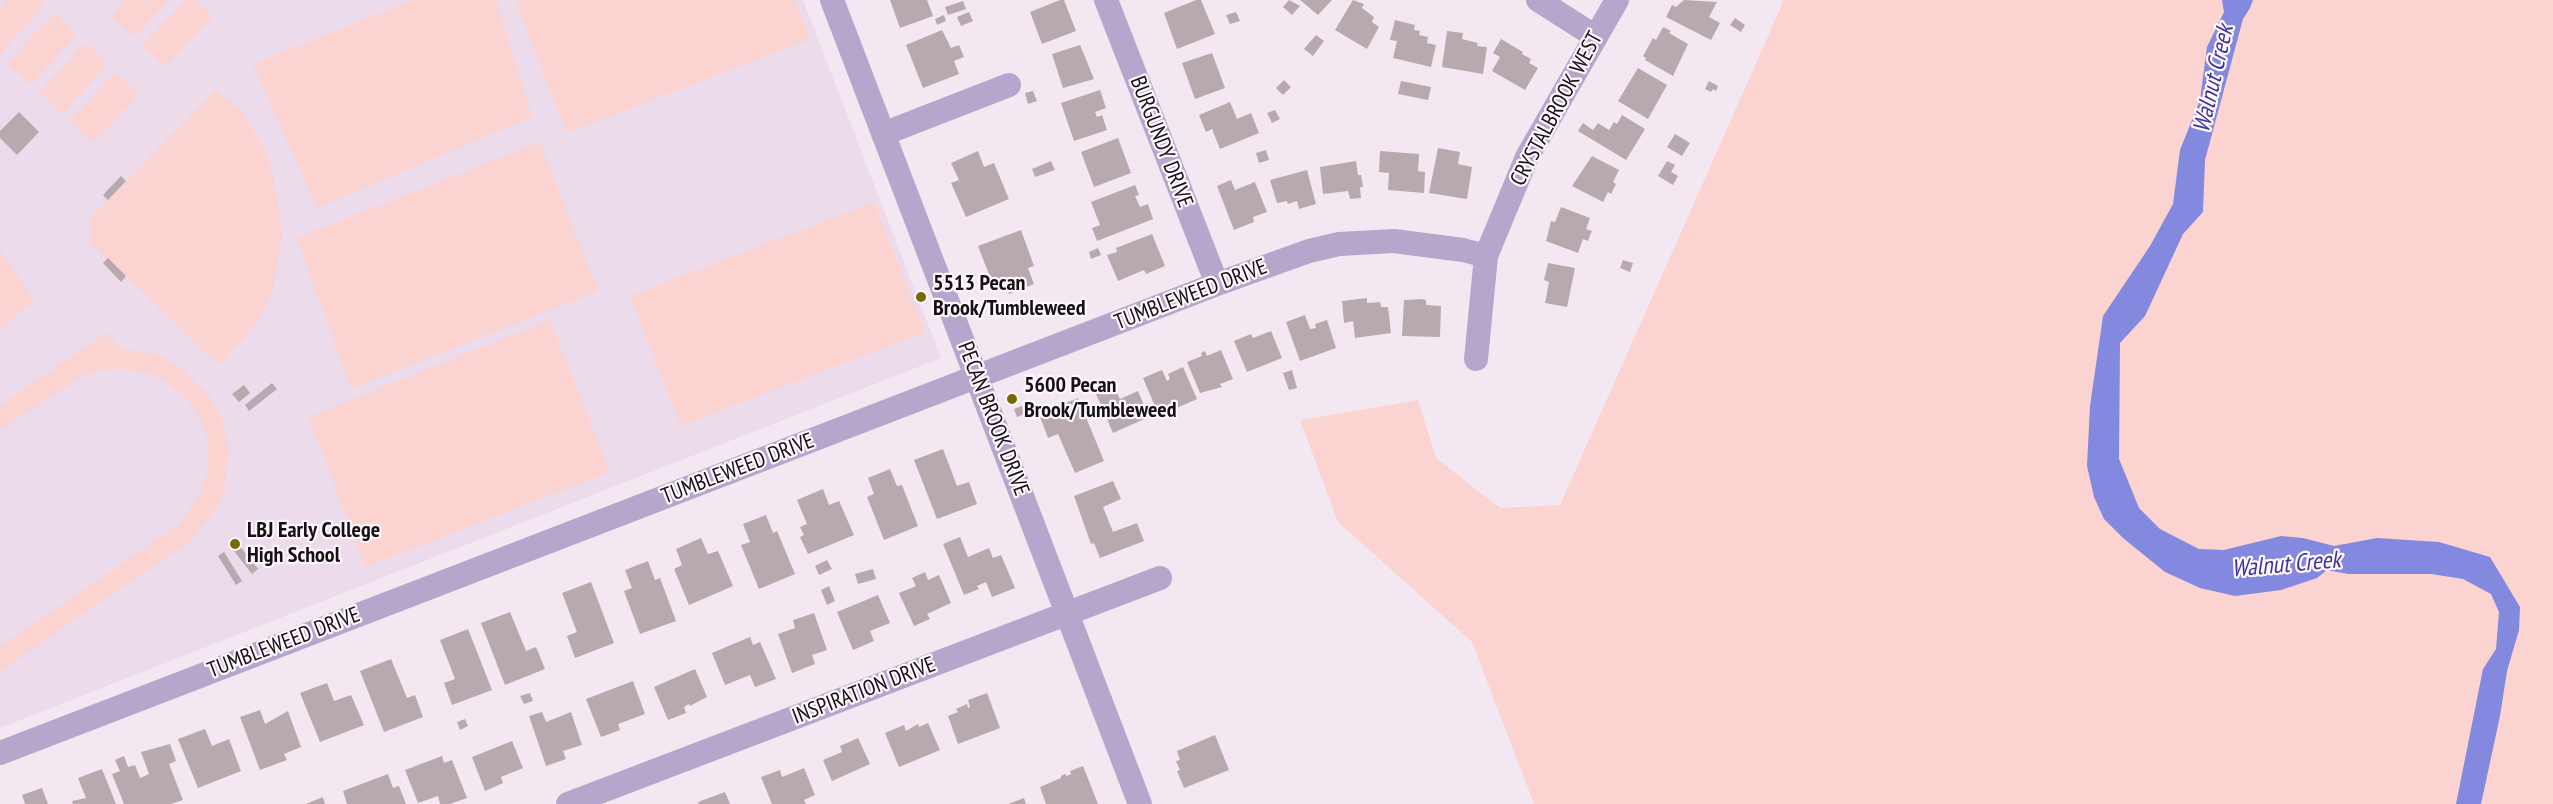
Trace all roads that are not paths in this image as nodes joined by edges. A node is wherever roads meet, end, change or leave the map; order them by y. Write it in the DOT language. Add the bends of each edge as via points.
graph roads {
  1 [pos="832,0"];
  2 [pos="1106,0"];
  3 [pos="1538,0"];
  4 [pos="1617,0"];
  5 [pos="1596,37"];
  6 [pos="1009,84"];
  7 [pos="883,134"];
  8 [pos="1485,256"];
  9 [pos="1216,284"];
  10 [pos="1476,359"];
  11 [pos="977,377"];
  12 [pos="1160,578"];
  13 [pos="1069,613"];
  14 [pos="0,753"];
  15 [pos="568,804"];
  16 [pos="1140,804"];
  1 -- 7 [label="street, PECAN BROOK DRIVE"];
  2 -- 9 [label="street, BURGUNDY DRIVE"];
  3 -- 5 [label="street"];
  4 -- 5 [label="street, CRYSTALBROOK WEST"];
  5 -- 8 [label="street, CRYSTALBROOK WEST" via="1527,157"];
  6 -- 7 [label="street"];
  7 -- 11 [label="street, PECAN BROOK DRIVE"];
  8 -- 9 [label="street, TUMBLEWEED DRIVE" via="1415,243 1366,241 1309,251"];
  8 -- 10 [label="street, CRYSTALBROOK WEST"];
  9 -- 11 [label="street, TUMBLEWEED DRIVE"];
  11 -- 13 [label="street, PECAN BROOK DRIVE"];
  11 -- 14 [label="street, TUMBLEWEED DRIVE"];
  12 -- 13 [label="street, INSPIRATION DRIVE"];
  13 -- 15 [label="street, INSPIRATION DRIVE"];
  13 -- 16 [label="street, PECAN BROOK DRIVE"];
}
